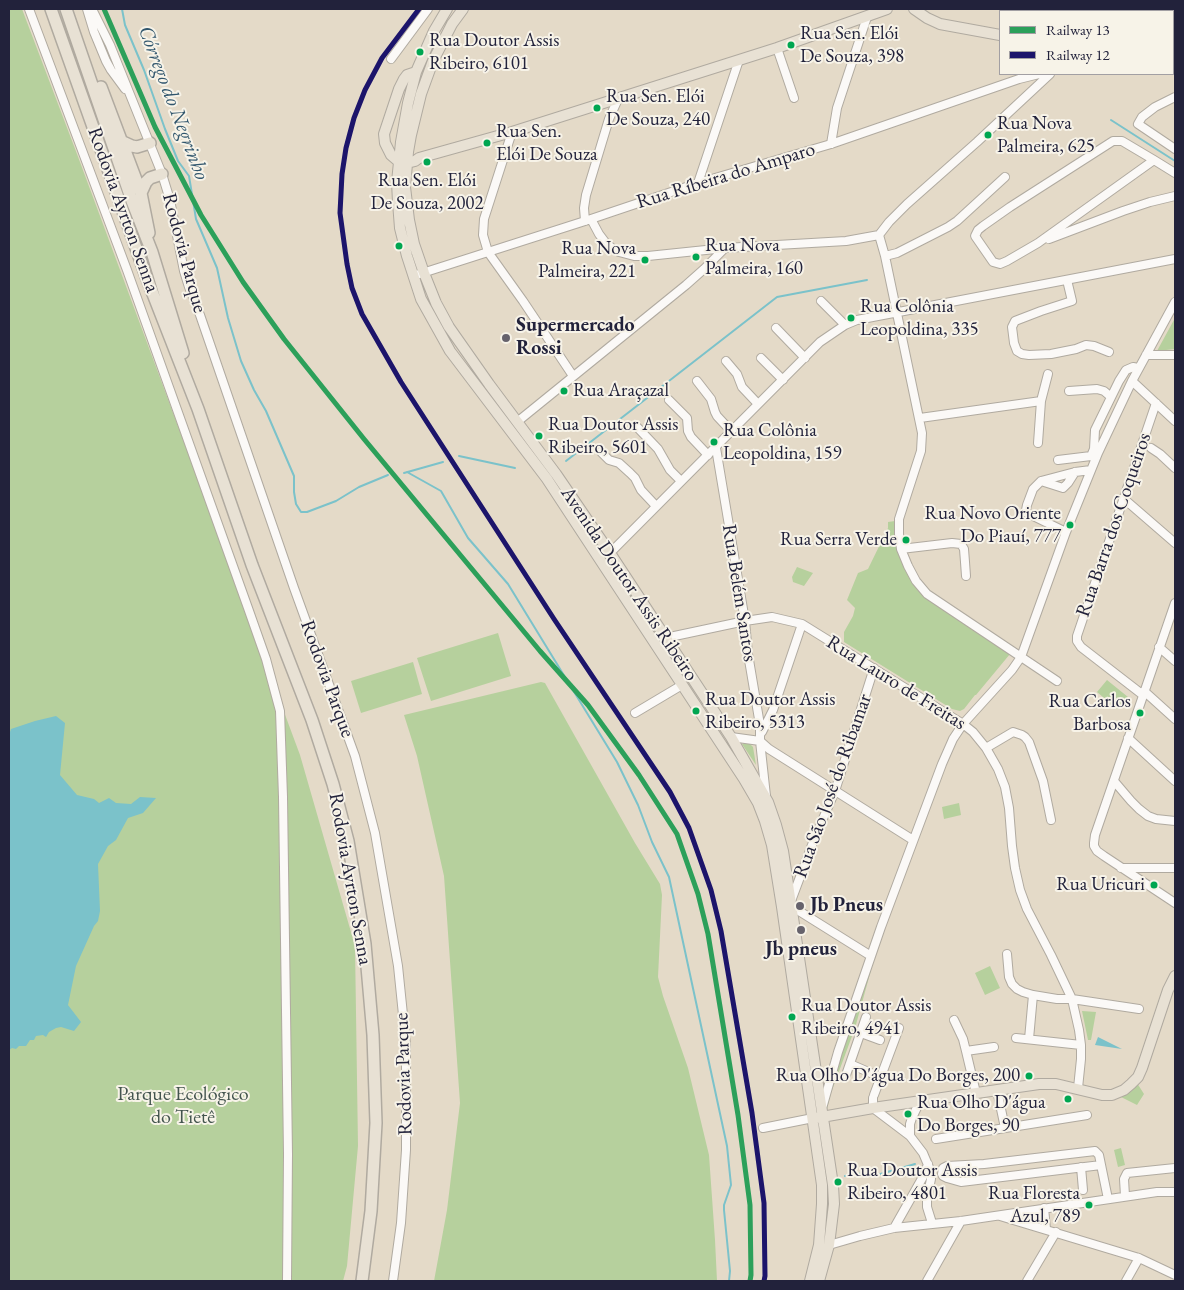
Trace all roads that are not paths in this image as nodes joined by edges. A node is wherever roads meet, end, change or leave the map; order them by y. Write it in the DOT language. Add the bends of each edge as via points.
graph roads {
  1 [pos="29,9"];
  2 [pos="51,9"];
  3 [pos="87,9"];
  4 [pos="92,9"];
  5 [pos="428,9"];
  6 [pos="447,9"];
  7 [pos="463,9"];
  8 [pos="887,9"];
  9 [pos="914,9"];
  10 [pos="68,14"];
  11 [pos="866,17"];
  12 [pos="999,35"];
  13 [pos="777,48"];
  14 [pos="390,60"];
  15 [pos="739,60"];
  16 [pos="416,72"];
  17 [pos="1035,75"];
  18 [pos="1049,75"];
  19 [pos="424,85"];
  20 [pos="1175,96"];
  21 [pos="132,98"];
  22 [pos="794,98"];
  23 [pos="618,99"];
  24 [pos="606,102"];
  25 [pos="608,119"];
  26 [pos="512,132"];
  27 [pos="121,141"];
  28 [pos="150,143"];
  29 [pos="831,144"];
  30 [pos="1175,149"];
  31 [pos="408,152"];
  32 [pos="419,158"];
  33 [pos="1154,160"];
  34 [pos="403,162"];
  35 [pos="1175,173"];
  36 [pos="162,174"];
  37 [pos="1005,176"];
  38 [pos="698,183"];
  39 [pos="141,193"];
  40 [pos="1175,196"];
  41 [pos="588,220"];
  42 [pos="879,235"];
  43 [pos="1038,244"];
  44 [pos="724,248"];
  45 [pos="152,252"];
  46 [pos="488,252"];
  47 [pos="885,256"];
  48 [pos="1175,258"];
  49 [pos="424,273"];
  50 [pos="413,276"];
  51 [pos="1067,280"];
  52 [pos="821,301"];
  53 [pos="1175,302"];
  54 [pos="897,313"];
  55 [pos="845,325"];
  56 [pos="776,328"];
  57 [pos="1109,352"];
  58 [pos="1146,355"];
  59 [pos="1175,355"];
  60 [pos="761,358"];
  61 [pos="805,358"];
  62 [pos="726,361"];
  63 [pos="1138,368"];
  64 [pos="1048,374"];
  65 [pos="573,376"];
  66 [pos="782,380"];
  67 [pos="697,381"];
  68 [pos="1132,381"];
  69 [pos="1069,391"];
  70 [pos="1111,397"];
  71 [pos="669,400"];
  72 [pos="1041,401"];
  73 [pos="1156,403"];
  74 [pos="758,404"];
  75 [pos="198,409"];
  76 [pos="920,418"];
  77 [pos="1175,421"];
  78 [pos="517,422"];
  79 [pos="637,427"];
  80 [pos="731,431"];
  81 [pos="1038,443"];
  82 [pos="716,448"];
  83 [pos="1151,448"];
  84 [pos="601,452"];
  85 [pos="708,455"];
  86 [pos="1058,460"];
  87 [pos="1175,468"];
  88 [pos="1092,470"];
  89 [pos="1075,472"];
  90 [pos="1041,480"];
  91 [pos="681,481"];
  92 [pos="1123,498"];
  93 [pos="656,506"];
  94 [pos="1066,532"];
  95 [pos="1175,543"];
  96 [pos="902,549"];
  97 [pos="610,553"];
  98 [pos="966,576"];
  99 [pos="1175,605"];
  100 [pos="745,621"];
  101 [pos="802,624"];
  102 [pos="665,638"];
  103 [pos="1159,647"];
  104 [pos="1021,657"];
  105 [pos="1175,661"];
  106 [pos="874,668"];
  107 [pos="1057,681"];
  108 [pos="682,685"];
  109 [pos="1144,693"];
  110 [pos="635,713"];
  111 [pos="1175,719"];
  112 [pos="964,724"];
  113 [pos="731,737"];
  114 [pos="760,738"];
  115 [pos="1128,738"];
  116 [pos="986,748"];
  117 [pos="1114,781"];
  118 [pos="1175,781"];
  119 [pos="835,791"];
  120 [pos="766,799"];
  121 [pos="1051,820"];
  122 [pos="1175,821"];
  123 [pos="913,840"];
  124 [pos="1121,868"];
  125 [pos="1175,868"];
  126 [pos="1175,903"];
  127 [pos="791,905"];
  128 [pos="1007,954"];
  129 [pos="871,956"];
  130 [pos="1175,976"];
  131 [pos="1033,995"];
  132 [pos="1072,1000"];
  133 [pos="1138,1009"];
  134 [pos="866,1017"];
  135 [pos="954,1020"];
  136 [pos="899,1028"];
  137 [pos="861,1033"];
  138 [pos="1016,1038"];
  139 [pos="1029,1039"];
  140 [pos="880,1040"];
  141 [pos="1081,1045"];
  142 [pos="994,1047"];
  143 [pos="966,1051"];
  144 [pos="838,1052"];
  145 [pos="850,1064"];
  146 [pos="816,1073"];
  147 [pos="846,1075"];
  148 [pos="880,1077"];
  149 [pos="1078,1088"];
  150 [pos="997,1090"];
  151 [pos="976,1093"];
  152 [pos="873,1100"];
  153 [pos="920,1101"];
  154 [pos="819,1114"];
  155 [pos="1087,1115"];
  156 [pos="763,1128"];
  157 [pos="1005,1128"];
  158 [pos="910,1136"];
  159 [pos="936,1139"];
  160 [pos="928,1164"];
  161 [pos="1100,1165"];
  162 [pos="1081,1167"];
  163 [pos="1175,1168"];
  164 [pos="1083,1190"];
  165 [pos="1175,1192"];
  166 [pos="1125,1196"];
  167 [pos="1108,1199"];
  168 [pos="1044,1208"];
  169 [pos="996,1215"];
  170 [pos="961,1221"];
  171 [pos="932,1223"];
  172 [pos="894,1228"];
  173 [pos="1046,1229"];
  174 [pos="1056,1232"];
  175 [pos="829,1245"];
  176 [pos="1139,1258"];
  177 [pos="1175,1276"];
  178 [pos="287,1281"];
  179 [pos="362,1281"];
  180 [pos="394,1281"];
  181 [pos="810,1281"];
  182 [pos="819,1281"];
  183 [pos="927,1281"];
  184 [pos="1027,1281"];
  185 [pos="1126,1281"];
  1 -- 178 [label="street" via="127,270 266,659 280,712 288,1154"];
  2 -- 75 [label="highway, Rodovia Ayrton Senna" via="146,276"];
  3 -- 21 [label="street, Rodovia Parque" via="106,61"];
  4 -- 21 [label="street, Rodovia Parque"];
  5 -- 14 [label="street"];
  6 -- 16 [label="main road, Avenida Doutor Assis Ribeiro"];
  7 -- 19 [label="main road, Avenida Doutor Assis Ribeiro" via="447,32"];
  8 -- 11 [label="main road"];
  9 -- 12 [label="main road" via="933,22"];
  10 -- 27 [label="highway" via="81,36"];
  10 -- 45 [label="highway, Rodovia Ayrton Senna"];
  11 -- 13 [label="main road"];
  11 -- 29 [label="street" via="837,108"];
  13 -- 15 [label="main road"];
  13 -- 22 [label="street"];
  15 -- 23 [label="main road"];
  15 -- 38 [label="street"];
  16 -- 19 [label="main road"];
  16 -- 34 [label="main road, Avenida Doutor Assis Ribeiro" via="404,120"];
  16 -- 34 [label="main road" via="404,79 384,134 387,150"];
  17 -- 29 [label="street, Rua Ríbeira do Amparo"];
  18 -- 42 [label="street" via="907,204"];
  19 -- 31 [label="main road, Avenida Doutor Assis Ribeiro"];
  20 -- 30 [label="street" via="1138,122 1139,126"];
  21 -- 28 [label="street, Rodovia Parque"];
  23 -- 24 [label="main road"];
  23 -- 25 [label="street"];
  24 -- 25 [label="street"];
  24 -- 26 [label="main road"];
  25 -- 41 [label="street" via="586,195 584,208"];
  26 -- 32 [label="main road"];
  26 -- 46 [label="street" via="483,222"];
  27 -- 28 [label="highway" via="137,147"];
  27 -- 39 [label="highway"];
  28 -- 36 [label="street, Rodovia Parque"];
  29 -- 38 [label="street, Rua Ríbeira do Amparo"];
  31 -- 32 [label="main road"];
  31 -- 34 [label="main road, Avenida Doutor Assis Ribeiro"];
  32 -- 34 [label="main road"];
  33 -- 35 [label="street"];
  33 -- 43 [label="street"];
  33 -- 43 [label="street" via="1122,141 1113,141 1010,207 974,236 995,263 1000,264"];
  34 -- 49 [label="main road, Avenida Doutor Assis Ribeiro" via="409,220"];
  34 -- 50 [label="main road, Avenida Doutor Assis Ribeiro" via="397,182 400,228"];
  36 -- 39 [label="highway" via="150,178"];
  36 -- 180 [label="street, Rodovia Parque" via="189,287 355,756 375,833 398,966 406,1044 406,1150"];
  37 -- 47 [label="street" via="953,224"];
  38 -- 41 [label="street, Rua Ríbeira do Amparo"];
  39 -- 45 [label="highway"];
  40 -- 43 [label="street" via="1123,211"];
  41 -- 44 [label="street" via="613,249 634,256"];
  41 -- 46 [label="street, Rua Ríbeira do Amparo"];
  42 -- 44 [label="street" via="846,241"];
  42 -- 47 [label="street"];
  44 -- 65 [label="street" via="692,280"];
  45 -- 75 [label="highway, Rodovia Ayrton Senna"];
  46 -- 49 [label="street, Rua Ríbeira do Amparo"];
  46 -- 65 [label="street"];
  47 -- 54 [label="street"];
  48 -- 51 [label="street"];
  49 -- 50 [label="street, Rua Ríbeira do Amparo"];
  49 -- 78 [label="main road, Avenida Doutor Assis Ribeiro" via="448,326"];
  50 -- 108 [label="main road, Avenida Doutor Assis Ribeiro" via="421,299 450,351 547,479"];
  51 -- 54 [label="street"];
  51 -- 57 [label="street" via="1072,302 1015,320 1012,327 1017,351 1029,355 1050,354 1086,345"];
  52 -- 55 [label="street"];
  53 -- 58 [label="street"];
  54 -- 55 [label="street"];
  54 -- 76 [label="street"];
  55 -- 61 [label="street" via="820,342"];
  56 -- 61 [label="street"];
  58 -- 59 [label="street"];
  58 -- 63 [label="street"];
  60 -- 66 [label="street"];
  61 -- 66 [label="street"];
  62 -- 74 [label="street" via="737,374 742,387"];
  63 -- 68 [label="street"];
  63 -- 70 [label="street" via="1126,370"];
  64 -- 72 [label="street"];
  65 -- 78 [label="street"];
  66 -- 74 [label="street"];
  67 -- 80 [label="street" via="711,399 715,412"];
  68 -- 73 [label="street"];
  68 -- 88 [label="street"];
  69 -- 70 [label="street" via="1097,388"];
  70 -- 86 [label="street" via="1095,430 1091,456"];
  71 -- 85 [label="street" via="687,418 691,437"];
  72 -- 76 [label="street"];
  72 -- 81 [label="street"];
  73 -- 77 [label="street"];
  73 -- 92 [label="street, Rua Barra dos Coqueiros"];
  74 -- 80 [label="street"];
  75 -- 179 [label="highway, Rodovia Ayrton Senna" via="252,565 312,720 348,841 366,944 376,1124 371,1211"];
  76 -- 96 [label="street" via="921,451 899,519"];
  78 -- 97 [label="main road, Avenida Doutor Assis Ribeiro"];
  79 -- 91 [label="street"];
  80 -- 82 [label="street"];
  82 -- 85 [label="street"];
  82 -- 100 [label="street, Rua Belém Santos"];
  83 -- 87 [label="street"];
  84 -- 93 [label="street" via="630,472 640,490"];
  85 -- 91 [label="street"];
  88 -- 89 [label="street"];
  88 -- 94 [label="street"];
  89 -- 90 [label="street"];
  89 -- 90 [label="street" via="1063,488"];
  90 -- 94 [label="street" via="1033,489 1027,513"];
  91 -- 93 [label="street"];
  92 -- 95 [label="street"];
  92 -- 109 [label="street, Rua Barra dos Coqueiros" via="1077,641"];
  93 -- 97 [label="street"];
  94 -- 104 [label="street"];
  96 -- 98 [label="street" via="961,544"];
  96 -- 104 [label="street" via="916,581 927,594"];
  97 -- 102 [label="main road, Avenida Doutor Assis Ribeiro"];
  99 -- 103 [label="street"];
  100 -- 101 [label="street, Rua Lauro de Freitas" via="772,617"];
  100 -- 102 [label="street, Rua Lauro de Freitas"];
  100 -- 114 [label="street, Rua Belém Santos"];
  101 -- 106 [label="street, Rua Lauro de Freitas"];
  101 -- 114 [label="street" via="773,710"];
  102 -- 113 [label="main road, Avenida Doutor Assis Ribeiro"];
  103 -- 105 [label="street"];
  103 -- 109 [label="street"];
  104 -- 107 [label="street"];
  104 -- 112 [label="street"];
  106 -- 112 [label="street, Rua Lauro de Freitas"];
  106 -- 119 [label="street, Rua São José do Ribamar"];
  108 -- 110 [label="street"];
  108 -- 154 [label="main road, Avenida Doutor Assis Ribeiro" via="744,779 765,821 772,845"];
  109 -- 111 [label="street"];
  109 -- 115 [label="street"];
  112 -- 116 [label="street, Rua Lauro de Freitas"];
  112 -- 123 [label="street" via="942,764"];
  113 -- 114 [label="street"];
  113 -- 120 [label="main road, Avenida Doutor Assis Ribeiro"];
  114 -- 119 [label="street" via="769,749"];
  114 -- 120 [label="street, Rua Belém Santos"];
  115 -- 117 [label="street"];
  115 -- 118 [label="street"];
  116 -- 121 [label="street" via="1012,732 1025,737 1043,781"];
  116 -- 132 [label="street, Rua Lauro de Freitas" via="1005,787 1020,890"];
  117 -- 122 [label="street" via="1148,816"];
  117 -- 124 [label="street" via="1094,846"];
  119 -- 123 [label="street"];
  119 -- 127 [label="street, Rua São José do Ribamar"];
  120 -- 127 [label="main road, Avenida Doutor Assis Ribeiro" via="783,851"];
  123 -- 129 [label="street"];
  124 -- 125 [label="street"];
  124 -- 126 [label="street"];
  127 -- 129 [label="street"];
  127 -- 146 [label="main road, Avenida Doutor Assis Ribeiro"];
  128 -- 131 [label="street" via="1012,984"];
  129 -- 144 [label="street"];
  130 -- 149 [label="main road" via="1142,1068 1132,1084 1124,1090 1102,1095"];
  131 -- 132 [label="street"];
  131 -- 139 [label="street"];
  132 -- 133 [label="street"];
  132 -- 141 [label="street, Rua Lauro de Freitas"];
  134 -- 137 [label="street"];
  135 -- 143 [label="street"];
  136 -- 148 [label="street"];
  137 -- 140 [label="street"];
  137 -- 145 [label="street"];
  138 -- 139 [label="street"];
  139 -- 141 [label="street"];
  141 -- 149 [label="street, Rua Lauro de Freitas"];
  142 -- 143 [label="street"];
  143 -- 151 [label="street"];
  144 -- 146 [label="street" via="825,1072"];
  144 -- 154 [label="street"];
  145 -- 147 [label="street"];
  145 -- 148 [label="street"];
  146 -- 154 [label="main road, Avenida Doutor Assis Ribeiro"];
  148 -- 152 [label="street"];
  149 -- 150 [label="main road" via="1039,1084"];
  150 -- 151 [label="main road"];
  150 -- 157 [label="street"];
  151 -- 153 [label="main road"];
  152 -- 153 [label="main road"];
  152 -- 154 [label="main road"];
  152 -- 158 [label="street"];
  153 -- 158 [label="street" via="910,1124"];
  154 -- 156 [label="street"];
  154 -- 175 [label="main road, Avenida Doutor Assis Ribeiro" via="833,1184"];
  154 -- 181 [label="main road" via="822,1204 819,1245"];
  155 -- 157 [label="street"];
  157 -- 159 [label="street"];
  158 -- 160 [label="street"];
  160 -- 171 [label="street" via="931,1179 927,1207"];
  160 -- 172 [label="street"];
  161 -- 162 [label="street"];
  161 -- 162 [label="street" via="1098,1153 1091,1150 947,1166 942,1174 961,1182"];
  161 -- 167 [label="street"];
  162 -- 164 [label="street"];
  163 -- 166 [label="street" via="1127,1173"];
  165 -- 166 [label="street"];
  166 -- 167 [label="street"];
  167 -- 168 [label="street"];
  168 -- 169 [label="street"];
  168 -- 173 [label="street"];
  169 -- 170 [label="street"];
  169 -- 173 [label="street"];
  170 -- 171 [label="street"];
  170 -- 183 [label="street"];
  171 -- 172 [label="street"];
  172 -- 175 [label="street"];
  173 -- 174 [label="street"];
  174 -- 176 [label="street"];
  174 -- 184 [label="street"];
  175 -- 182 [label="main road, Avenida Doutor Assis Ribeiro"];
  176 -- 177 [label="street"];
  176 -- 185 [label="street"];
}
